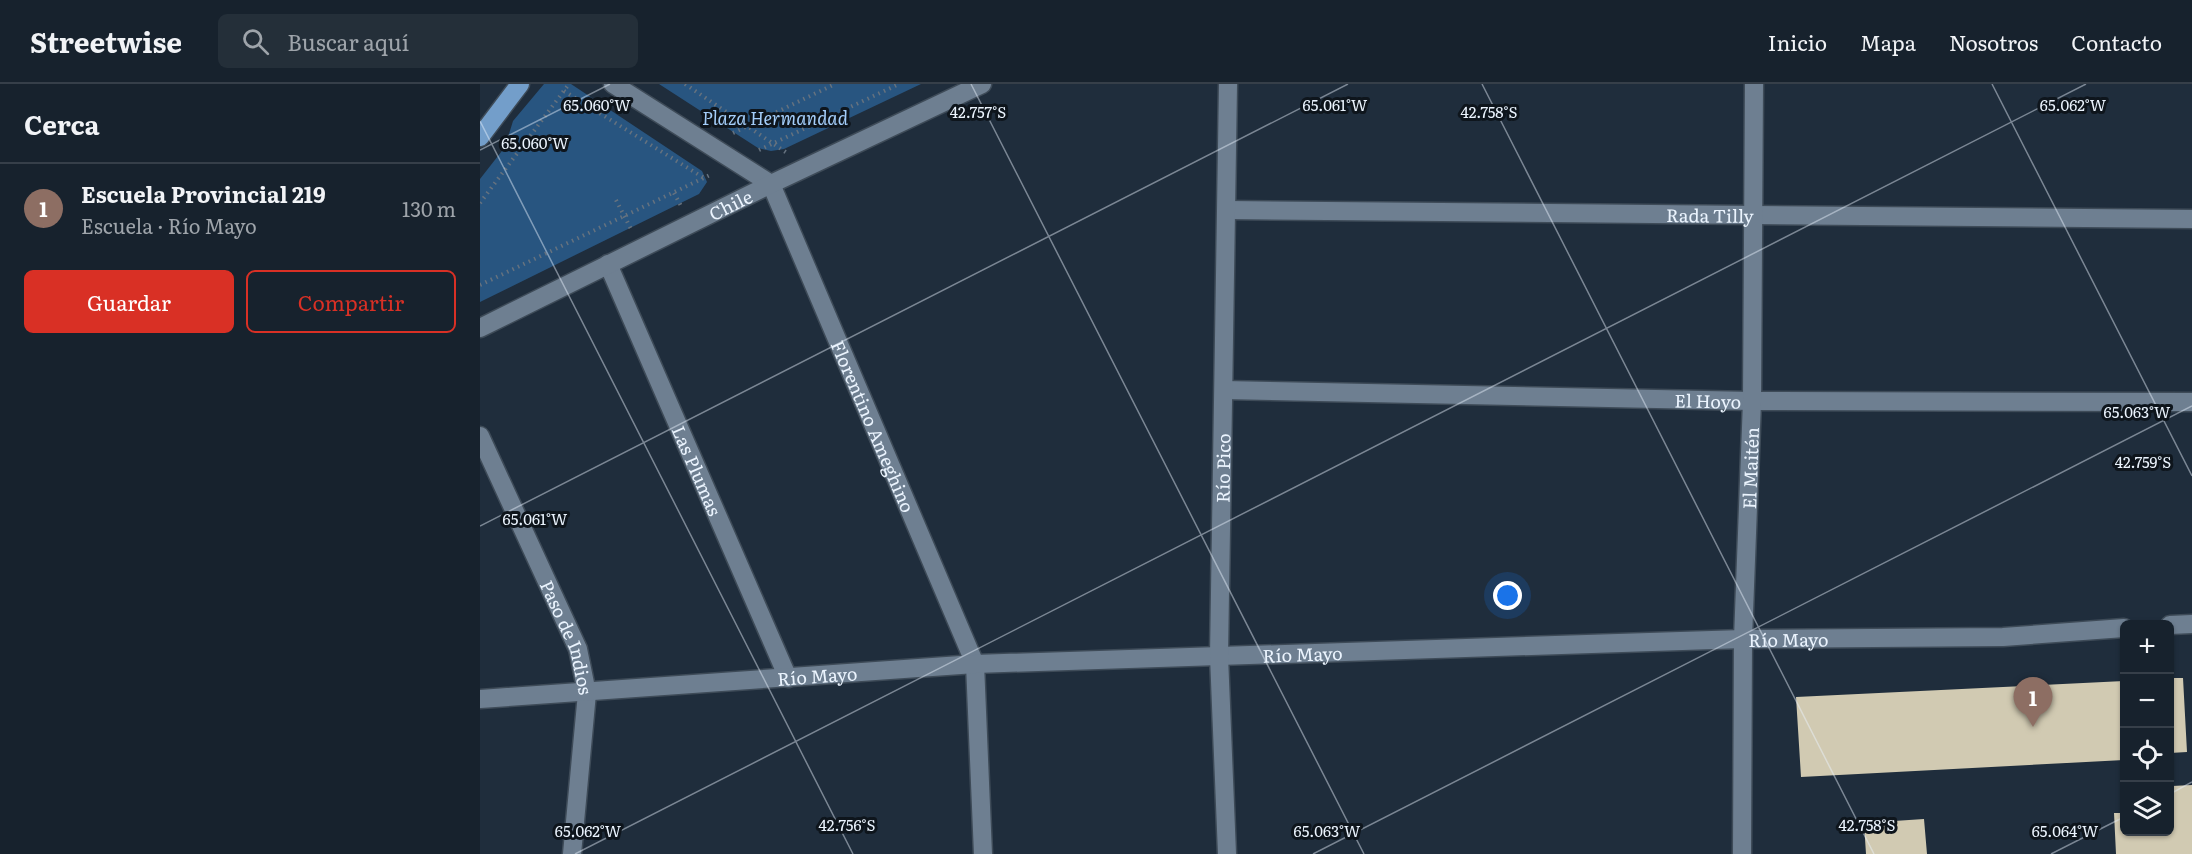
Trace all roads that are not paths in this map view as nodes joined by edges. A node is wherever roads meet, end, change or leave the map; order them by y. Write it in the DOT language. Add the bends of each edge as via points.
graph roads {
  1 [pos="520,84"];
  2 [pos="613,84"];
  3 [pos="982,84"];
  4 [pos="1228,84"];
  5 [pos="1754,84"];
  6 [pos="480,137"];
  7 [pos="771,184"];
  8 [pos="1228,210"];
  9 [pos="1754,216"];
  10 [pos="2192,219"];
  11 [pos="608,264"];
  12 [pos="480,328"];
  13 [pos="1224,390"];
  14 [pos="1752,401"];
  15 [pos="2192,402"];
  16 [pos="480,436"];
  17 [pos="2192,624"];
  18 [pos="2174,625"];
  19 [pos="2120,628"];
  20 [pos="1743,639"];
  21 [pos="1219,656"];
  22 [pos="975,664"];
  23 [pos="788,678"];
  24 [pos="587,693"];
  25 [pos="480,699"];
  26 [pos="572,854"];
  27 [pos="983,854"];
  28 [pos="1227,854"];
  29 [pos="1742,854"];
  1 -- 6 [label="main road"];
  2 -- 7 [label="street"];
  3 -- 7 [label="street, Chile"];
  4 -- 8 [label="street, Río Pico"];
  5 -- 9 [label="street, El Maitén"];
  7 -- 11 [label="street, Chile"];
  7 -- 22 [label="street, Florentino Ameghino"];
  8 -- 9 [label="street, Rada Tilly"];
  8 -- 13 [label="street, Río Pico"];
  9 -- 10 [label="street, Rada Tilly"];
  9 -- 14 [label="street, El Maitén"];
  11 -- 12 [label="street, Chile"];
  11 -- 23 [label="street, Las Plumas"];
  13 -- 14 [label="street, El Hoyo"];
  13 -- 21 [label="street, Río Pico"];
  14 -- 15 [label="street, El Hoyo"];
  14 -- 20 [label="street, El Maitén"];
  16 -- 24 [label="street, Paso de Indios" via="578,649"];
  17 -- 18 [label="street"];
  19 -- 20 [label="street, Río Mayo" via="2003,637"];
  20 -- 21 [label="street, Río Mayo"];
  20 -- 29 [label="street, El Maitén"];
  21 -- 22 [label="street, Río Mayo"];
  21 -- 28 [label="street, Río Pico"];
  22 -- 23 [label="street, Río Mayo"];
  22 -- 27 [label="street, Florentino Ameghino"];
  23 -- 24 [label="street, Río Mayo"];
  24 -- 25 [label="street, Río Mayo"];
  24 -- 26 [label="street, Paso de Indios"];
}
